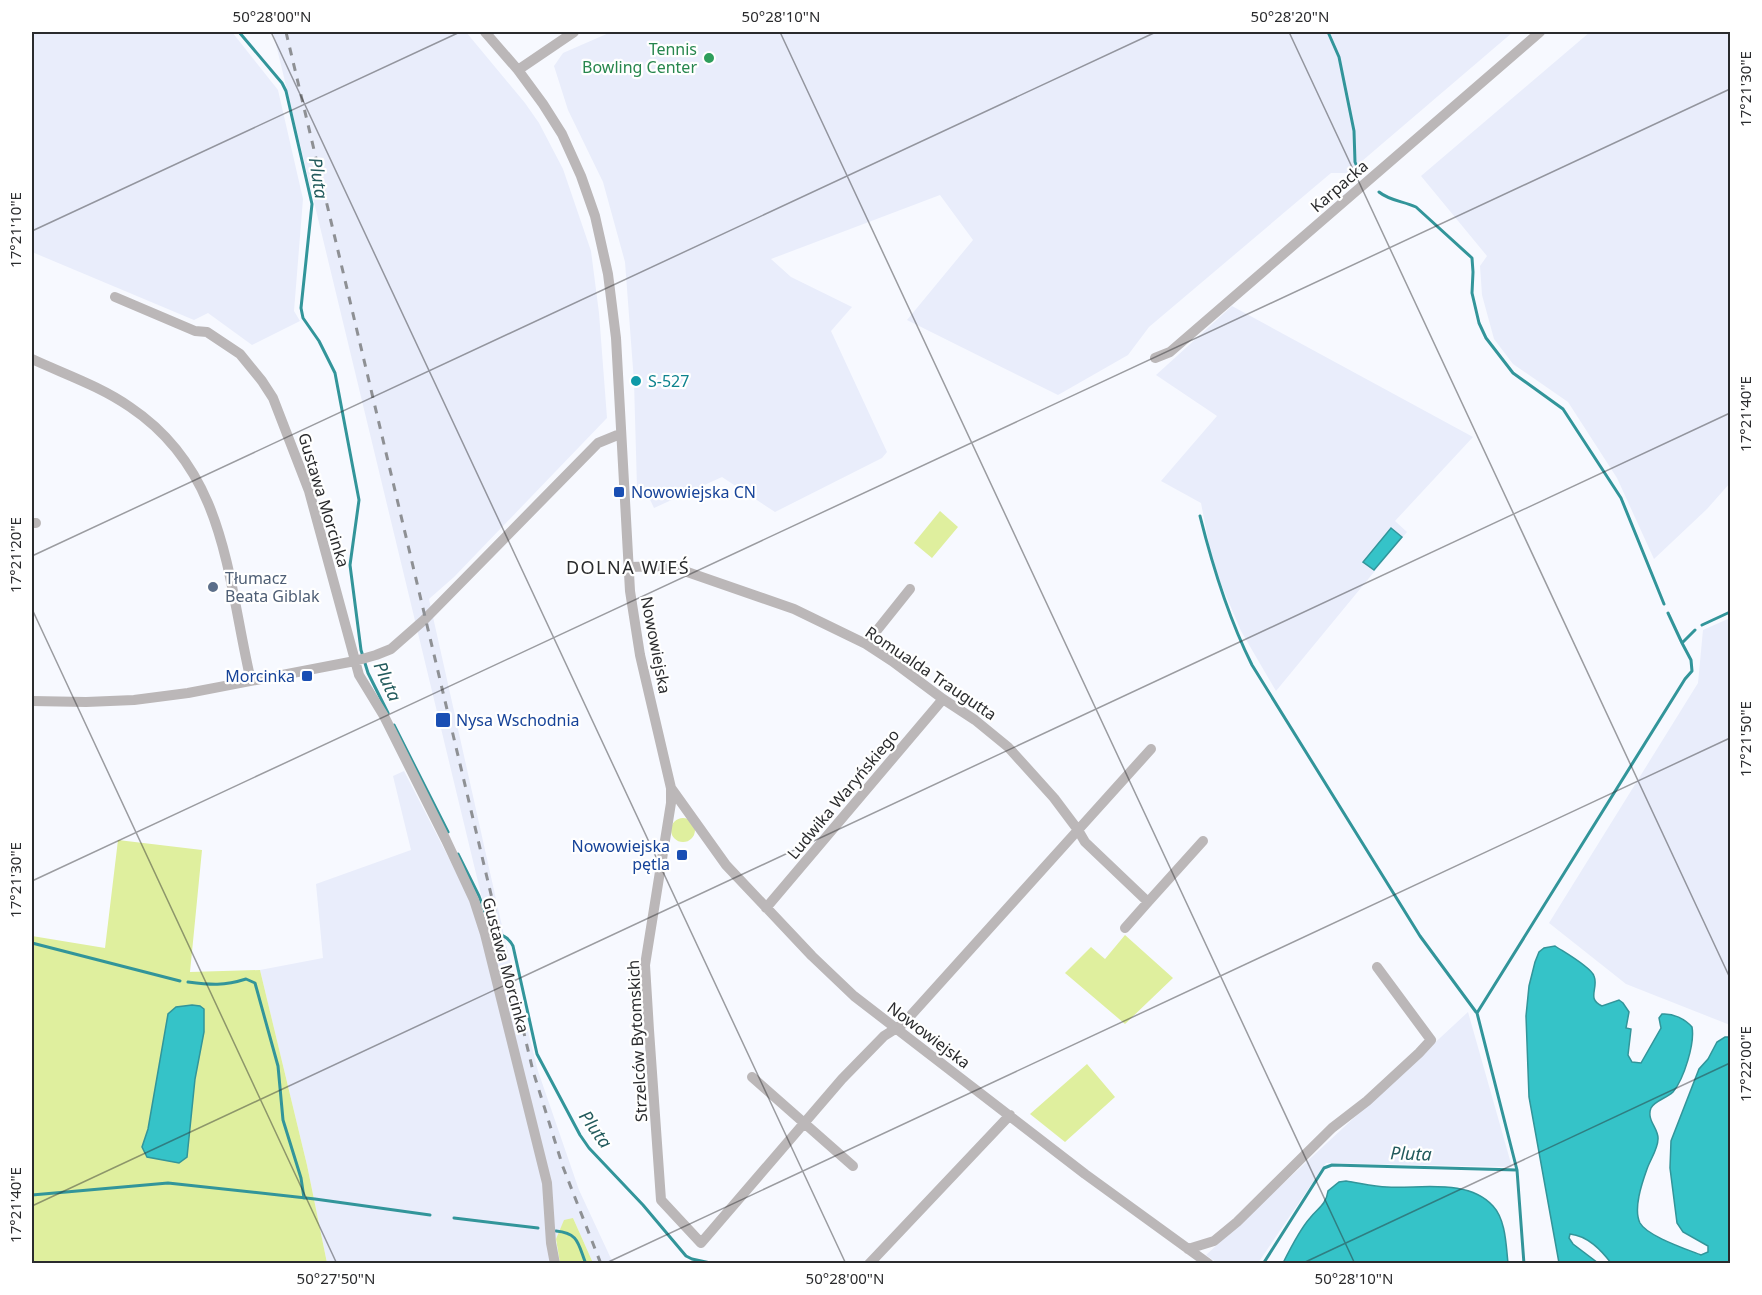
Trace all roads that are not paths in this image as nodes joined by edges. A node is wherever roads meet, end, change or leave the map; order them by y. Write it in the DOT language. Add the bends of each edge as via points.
graph roads {
  1 [pos="485,32"];
  2 [pos="574,32"];
  3 [pos="1540,32"];
  4 [pos="518,70"];
  5 [pos="115,297"];
  6 [pos="1155,358"];
  7 [pos="32,359"];
  8 [pos="620,434"];
  9 [pos="628,567"];
  10 [pos="910,589"];
  11 [pos="866,644"];
  12 [pos="361,660"];
  13 [pos="251,681"];
  14 [pos="943,699"];
  15 [pos="32,701"];
  16 [pos="1151,749"];
  17 [pos="671,788"];
  18 [pos="1078,830"];
  19 [pos="1203,842"];
  20 [pos="1148,902"];
  21 [pos="766,908"];
  22 [pos="1125,928"];
  23 [pos="1377,967"];
  24 [pos="896,1029"];
  25 [pos="752,1077"];
  26 [pos="1010,1115"];
  27 [pos="804,1122"];
  28 [pos="853,1166"];
  29 [pos="1188,1249"];
  30 [pos="555,1263"];
  31 [pos="868,1263"];
  32 [pos="1209,1263"];
  1 -- 4 [label="street, Nowowiejska"];
  2 -- 4 [label="street"];
  3 -- 6 [label="street, Karpacka" via="1170,352"];
  4 -- 8 [label="street, Nowowiejska" via="561,135 595,216 616,338"];
  5 -- 12 [label="street, Gustawa Morcinka" via="195,332 207,332 240,354 262,381 280,414 309,490"];
  7 -- 13 [label="street" via="128,405 160,431 184,459 200,484 220,534"];
  8 -- 9 [label="street, Nowowiejska"];
  8 -- 12 [label="street" via="598,443 406,637 391,649"];
  9 -- 11 [label="street, Romualda Traugutta" via="670,566 794,609"];
  9 -- 17 [label="street, Nowowiejska" via="640,655"];
  10 -- 11 [label="street"];
  11 -- 14 [label="street, Romualda Traugutta"];
  12 -- 13 [label="street"];
  12 -- 30 [label="street, Gustawa Morcinka" via="362,681 384,716 446,840 485,934 547,1183"];
  13 -- 15 [label="street" via="134,700"];
  14 -- 18 [label="street, Romualda Traugutta" via="1008,747"];
  14 -- 21 [label="street, Ludwika Waryńskiego"];
  16 -- 18 [label="street"];
  17 -- 21 [label="street, Nowowiejska" via="726,865"];
  17 -- 27 [label="street, Strzelców Bytomskich" via="645,965 661,1200 701,1243"];
  18 -- 20 [label="street, Romualda Traugutta" via="1085,842"];
  18 -- 24 [label="street"];
  19 -- 20 [label="street"];
  20 -- 22 [label="street"];
  21 -- 24 [label="street, Nowowiejska" via="846,988"];
  23 -- 29 [label="street" via="1431,1040 1367,1101 1332,1128 1237,1222 1214,1241"];
  24 -- 26 [label="street, Nowowiejska"];
  24 -- 27 [label="street" via="884,1036"];
  25 -- 27 [label="street"];
  26 -- 29 [label="street, Nowowiejska"];
  26 -- 31 [label="street"];
  27 -- 28 [label="street"];
  29 -- 32 [label="street, Nowowiejska"];
}
